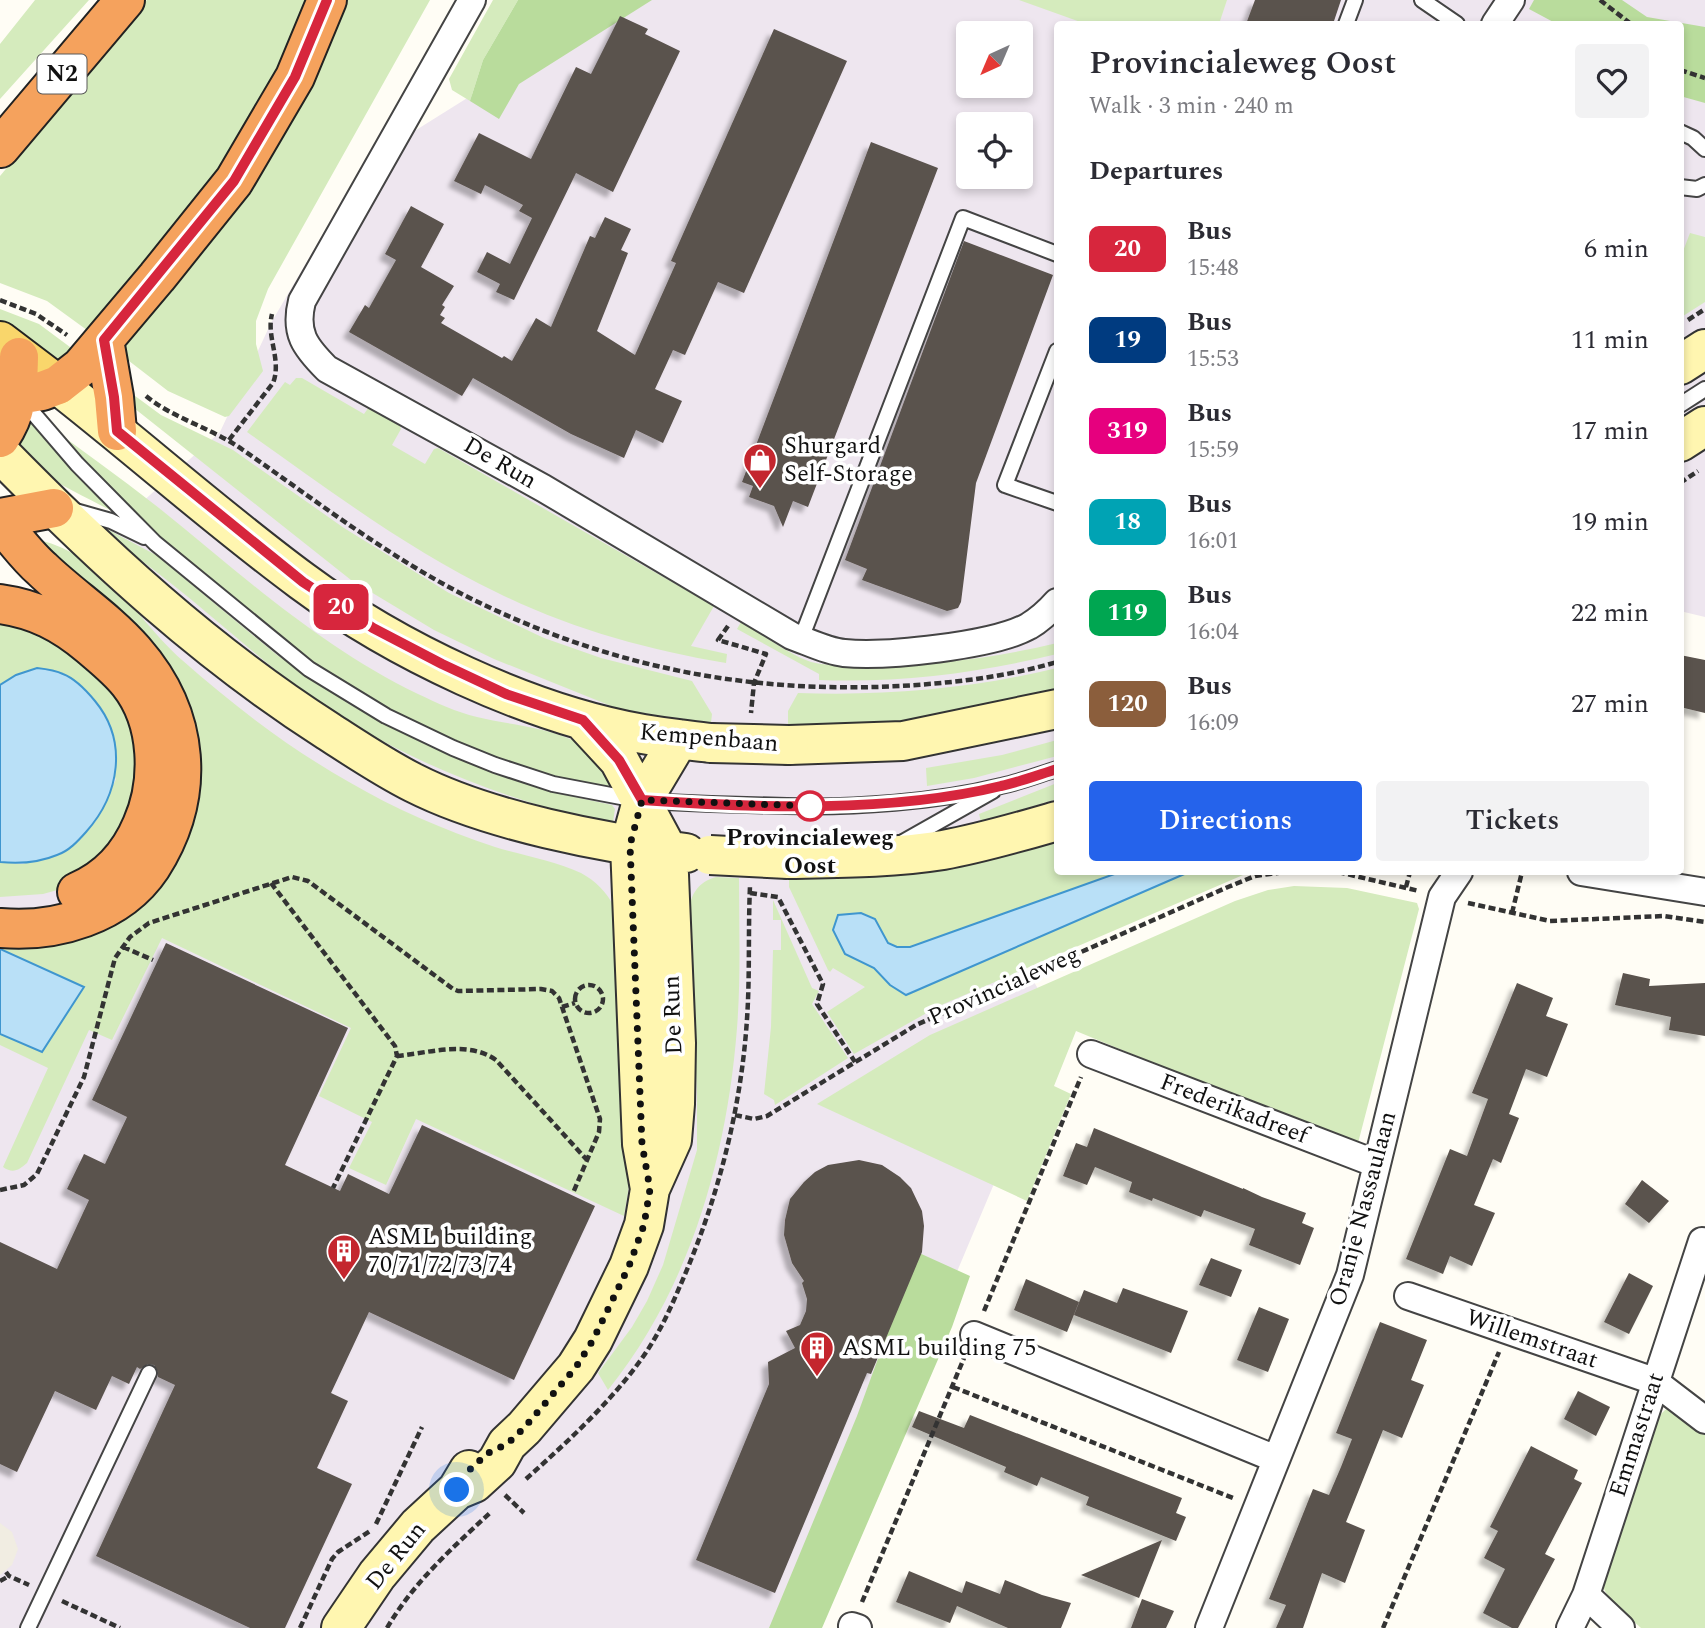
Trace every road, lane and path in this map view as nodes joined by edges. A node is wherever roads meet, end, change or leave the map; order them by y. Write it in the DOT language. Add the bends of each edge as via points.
graph roads {
  1 [pos="125,0"];
  2 [pos="327,0"];
  3 [pos="472,0"];
  4 [pos="1355,0"];
  5 [pos="1422,0"];
  6 [pos="1600,0"];
  7 [pos="1347,21"];
  8 [pos="1453,21"];
  9 [pos="1627,21"];
  10 [pos="1684,71"];
  11 [pos="1705,78"];
  12 [pos="1684,134"];
  13 [pos="0,148"];
  14 [pos="1705,149"];
  15 [pos="1705,184"];
  16 [pos="1684,188"];
  17 [pos="1054,253"];
  18 [pos="104,340"];
  19 [pos="9,349"];
  20 [pos="1705,349"];
  21 [pos="1054,359"];
  22 [pos="1684,362"];
  23 [pos="58,385"];
  24 [pos="1705,388"];
  25 [pos="9,397"];
  26 [pos="1684,402"];
  27 [pos="1705,426"];
  28 [pos="117,431"];
  29 [pos="0,438"];
  30 [pos="1684,439"];
  31 [pos="229,440"];
  32 [pos="0,453"];
  33 [pos="1705,467"];
  34 [pos="1684,480"];
  35 [pos="1054,502"];
  36 [pos="54,508"];
  37 [pos="0,519"];
  38 [pos="155,543"];
  39 [pos="0,604"];
  40 [pos="1054,606"];
  41 [pos="801,639"];
  42 [pos="718,640"];
  43 [pos="1054,663"];
  44 [pos="754,683"];
  45 [pos="1054,710"];
  46 [pos="751,717"];
  47 [pos="583,720"];
  48 [pos="695,741"];
  49 [pos="1054,770"];
  50 [pos="1000,786"];
  51 [pos="642,800"];
  52 [pos="1054,822"];
  53 [pos="630,845"];
  54 [pos="668,851"];
  55 [pos="877,856"];
  56 [pos="1253,875"];
  57 [pos="1352,875"];
  58 [pos="1409,875"];
  59 [pos="1457,875"];
  60 [pos="1521,875"];
  61 [pos="1600,875"];
  62 [pos="271,883"];
  63 [pos="750,883"];
  64 [pos="1705,892"];
  65 [pos="750,893"];
  66 [pos="1442,897"];
  67 [pos="0,904"];
  68 [pos="1512,913"];
  69 [pos="1705,922"];
  70 [pos="0,928"];
  71 [pos="123,947"];
  72 [pos="153,960"];
  73 [pos="575,1003"];
  74 [pos="562,1007"];
  75 [pos="1091,1054"];
  76 [pos="397,1056"];
  77 [pos="855,1062"];
  78 [pos="587,1160"];
  79 [pos="1377,1164"];
  80 [pos="332,1188"];
  81 [pos="650,1189"];
  82 [pos="0,1191"];
  83 [pos="573,1193"];
  84 [pos="1702,1241"];
  85 [pos="1408,1296"];
  86 [pos="1507,1331"];
  87 [pos="974,1335"];
  88 [pos="149,1373"];
  89 [pos="1654,1381"];
  90 [pos="953,1387"];
  91 [pos="1705,1420"];
  92 [pos="422,1427"];
  93 [pos="1276,1459"];
  94 [pos="1257,1507"];
  95 [pos="9,1576"];
  96 [pos="0,1581"];
  97 [pos="45,1592"];
  98 [pos="1586,1595"];
  99 [pos="28,1628"];
  100 [pos="120,1628"];
  101 [pos="300,1628"];
  102 [pos="341,1628"];
  103 [pos="1209,1628"];
  104 [pos="1383,1628"];
  105 [pos="1570,1628"];
  106 [pos="1621,1628"];
  1 -- 13 [label="highway, N2"];
  2 -- 18 [label="highway" via="295,77 234,181"];
  3 -- 41 [label="street, De Run" via="302,301 301,333 327,369 500,463"];
  4 -- 7 [label="lane"];
  5 -- 8 [label="lane"];
  6 -- 9 [label="path"];
  10 -- 11 [label="path"];
  12 -- 14 [label="lane"];
  15 -- 16 [label="lane" via="1697,190"];
  17 -- 41 [label="lane" via="962,218"];
  18 -- 23 [label="highway" via="81,368"];
  18 -- 28 [label="highway"];
  19 -- 23 [label="main road"];
  19 -- 25 [label="highway"];
  20 -- 22 [label="main road"];
  21 -- 35 [label="lane" via="1005,485"];
  23 -- 25 [label="highway"];
  23 -- 28 [label="main road, Kempenbaan"];
  24 -- 26 [label="lane"];
  25 -- 29 [label="highway" via="11,422"];
  25 -- 38 [label="lane"];
  27 -- 30 [label="main road"];
  28 -- 47 [label="main road, Kempenbaan" via="303,582 373,628 506,694"];
  31 -- 44 [label="path" via="393,553 464,595 611,654 665,669"];
  32 -- 36 [label="main road"];
  33 -- 34 [label="path"];
  36 -- 37 [label="highway"];
  36 -- 38 [label="lane" via="111,521"];
  36 -- 53 [label="main road" via="105,558 238,670 349,745 416,784 483,810"];
  37 -- 70 [label="highway" via="42,569 133,649 154,676 181,742 181,777 172,828 146,873 126,894 79,920 20,930"];
  38 -- 51 [label="lane" via="309,669 386,716 495,765 553,784"];
  39 -- 67 [label="highway" via="52,619 112,664 143,707 152,737 155,774 139,834 110,873 53,902"];
  40 -- 41 [label="street, De Run" via="1029,626 1002,638 912,651 842,653"];
  42 -- 44 [label="path" via="766,654"];
  43 -- 44 [label="path" via="943,684 862,688"];
  44 -- 46 [label="path"];
  45 -- 48 [label="main road, Kempenbaan, bridge" via="903,741 789,745"];
  47 -- 48 [label="main road, Kempenbaan"];
  47 -- 51 [label="main road, De Run" via="619,760"];
  48 -- 51 [label="main road, De Run"];
  49 -- 50 [label="lane"];
  50 -- 51 [label="lane, bridge" via="926,799 824,806"];
  50 -- 55 [label="lane"];
  51 -- 53 [label="main road, De Run"];
  51 -- 54 [label="main road, De Run"];
  52 -- 55 [label="main road" via="940,850"];
  53 -- 54 [label="main road"];
  53 -- 81 [label="main road, De Run" via="642,1144"];
  54 -- 55 [label="main road, bridge" via="788,859"];
  54 -- 81 [label="main road, De Run" via="675,1104 672,1140"];
  56 -- 77 [label="path, Provincialeweg" via="916,1025"];
  57 -- 58 [label="path" via="1406,887"];
  59 -- 66 [label="street"];
  60 -- 68 [label="path"];
  61 -- 64 [label="street"];
  62 -- 71 [label="path" via="149,923"];
  62 -- 74 [label="path" via="292,877 308,881 458,991 541,989 552,991"];
  62 -- 76 [label="path" via="395,1046"];
  63 -- 65 [label="path"];
  65 -- 77 [label="path" via="778,897 823,984 817,1004"];
  65 -- 77 [label="path, Provincialeweg" via="747,1020 735,1115 767,1116"];
  66 -- 68 [label="path"];
  66 -- 79 [label="street, Oranje Nassaulaan"];
  68 -- 69 [label="path" via="1550,921 1664,916"];
  71 -- 72 [label="path"];
  71 -- 82 [label="path" via="115,958 84,1077 37,1174 24,1185"];
  73 -- 73 [label="path" via="578,989 584,985 602,993 603,1001 594,1012 579,1010"];
  73 -- 74 [label="path"];
  74 -- 78 [label="path" via="600,1119"];
  75 -- 79 [label="street, Frederikadreef"];
  76 -- 78 [label="path" via="472,1048 487,1054"];
  76 -- 80 [label="path"];
  78 -- 83 [label="path"];
  79 -- 93 [label="street, Oranje Nassaulaan" via="1350,1275"];
  81 -- 102 [label="main road, De Run" via="644,1225 629,1266 576,1367 507,1444 497,1462 418,1526"];
  84 -- 89 [label="street, Emmastraat"];
  85 -- 86 [label="street, Willemstraat"];
  86 -- 89 [label="street, Willemstraat"];
  86 -- 104 [label="path"];
  87 -- 93 [label="street"];
  88 -- 97 [label="lane"];
  89 -- 91 [label="street, Willemstraat"];
  89 -- 98 [label="street, Emmastraat"];
  90 -- 94 [label="path"];
  92 -- 101 [label="path" via="376,1525 332,1559"];
  93 -- 94 [label="street, Oranje Nassaulaan"];
  94 -- 103 [label="street, Oranje Nassaulaan"];
  95 -- 96 [label="path"];
  97 -- 99 [label="lane"];
  97 -- 100 [label="path"];
  98 -- 105 [label="street, Emmastraat"];
  98 -- 106 [label="street"];
}
